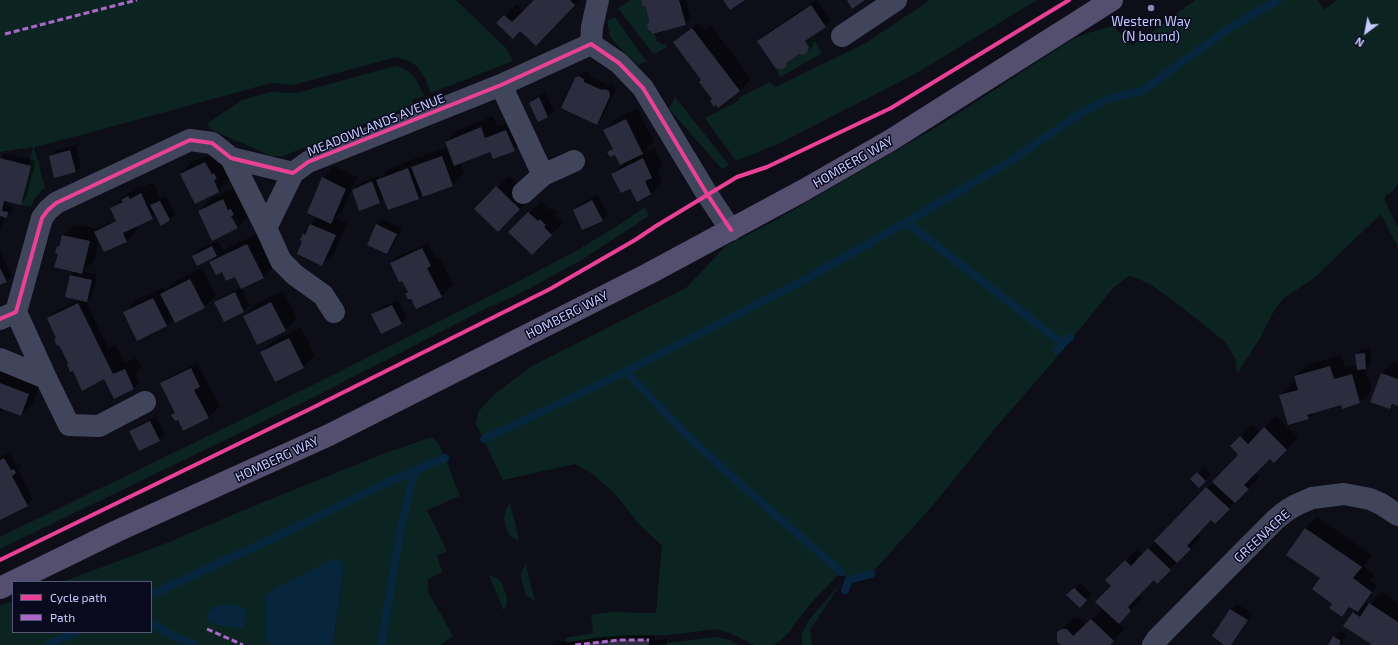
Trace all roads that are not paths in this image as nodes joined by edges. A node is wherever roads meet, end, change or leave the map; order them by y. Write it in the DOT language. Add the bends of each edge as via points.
graph roads {
  1 [pos="598,0"];
  2 [pos="896,0"];
  3 [pos="1112,0"];
  4 [pos="842,36"];
  5 [pos="592,44"];
  6 [pos="502,85"];
  7 [pos="231,158"];
  8 [pos="574,161"];
  9 [pos="293,174"];
  10 [pos="543,175"];
  11 [pos="524,193"];
  12 [pos="266,228"];
  13 [pos="731,230"];
  14 [pos="334,312"];
  15 [pos="8,315"];
  16 [pos="0,359"];
  17 [pos="46,378"];
  18 [pos="145,402"];
  19 [pos="1398,515"];
  20 [pos="15,581"];
  21 [pos="12,582"];
  22 [pos="0,588"];
  23 [pos="1153,645"];
  1 -- 5 [label="street" via="592,28"];
  2 -- 4 [label="street"];
  3 -- 13 [label="main road, HOMBERG WAY" via="890,140"];
  5 -- 6 [label="street, MEADOWLANDS AVENUE"];
  5 -- 13 [label="street" via="619,63 643,88"];
  6 -- 9 [label="street, MEADOWLANDS AVENUE" via="308,162"];
  6 -- 10 [label="street"];
  7 -- 9 [label="street"];
  7 -- 12 [label="street"];
  7 -- 15 [label="street" via="212,143 190,140 56,203 42,218"];
  8 -- 10 [label="street"];
  9 -- 12 [label="street, MEADOWLANDS AVENUE"];
  10 -- 11 [label="street"];
  12 -- 14 [label="street" via="281,261 295,275 323,295"];
  13 -- 20 [label="main road, HOMBERG WAY" via="329,435"];
  15 -- 17 [label="street"];
  16 -- 17 [label="street"];
  17 -- 18 [label="street" via="69,425 99,426"];
  19 -- 23 [label="street, GREENACRE" via="1370,499 1344,494 1312,498 1291,508 1276,520"];
  21 -- 22 [label="main road, HOMBERG WAY"];
}
